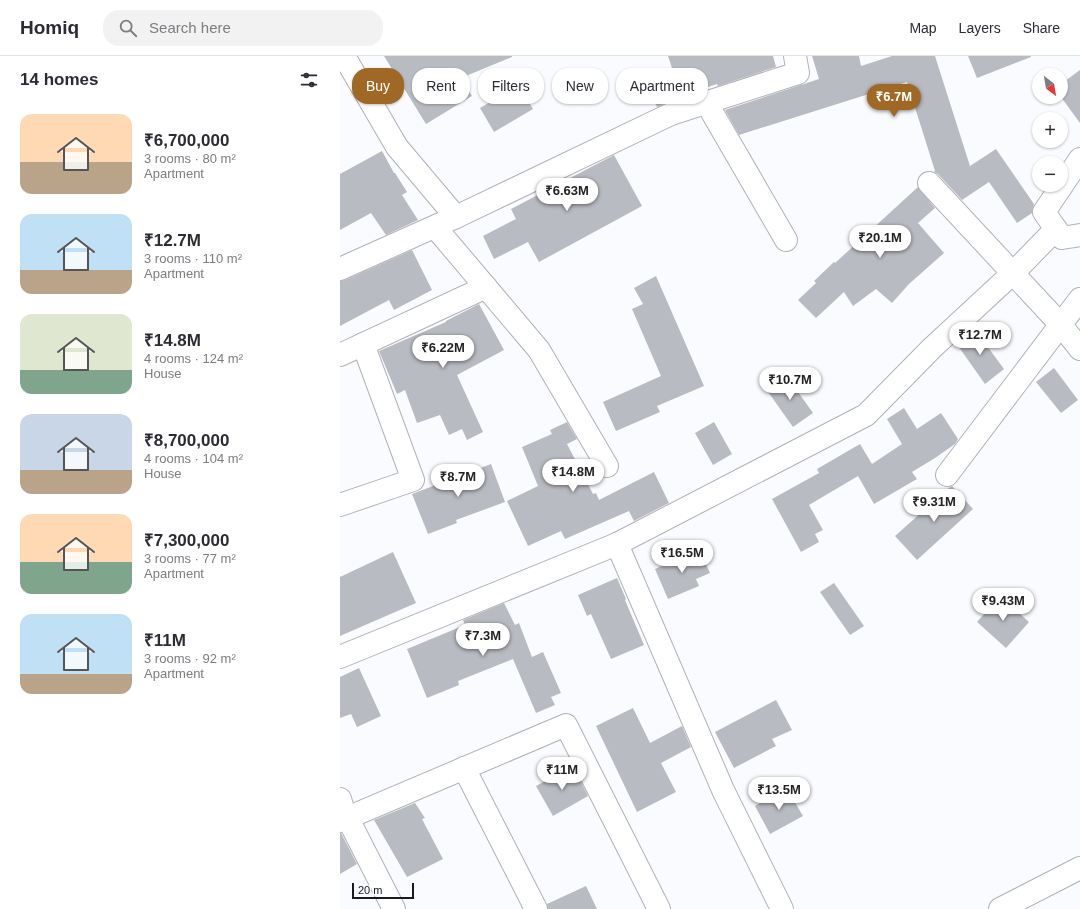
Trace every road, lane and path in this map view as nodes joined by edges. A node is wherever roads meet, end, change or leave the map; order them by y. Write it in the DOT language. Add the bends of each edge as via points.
graph roads {
  1 [pos="344,56"];
  2 [pos="795,56"];
  3 [pos="708,101"];
  4 [pos="700,104"];
  5 [pos="707,104"];
  6 [pos="1080,159"];
  7 [pos="928,183"];
  8 [pos="456,217"];
  9 [pos="435,227"];
  10 [pos="1056,229"];
  11 [pos="1080,234"];
  12 [pos="786,240"];
  13 [pos="340,269"];
  14 [pos="1013,273"];
  15 [pos="486,287"];
  16 [pos="1080,299"];
  17 [pos="1061,324"];
  18 [pos="363,344"];
  19 [pos="1080,349"];
  20 [pos="340,355"];
  21 [pos="607,466"];
  22 [pos="947,475"];
  23 [pos="340,505"];
  24 [pos="617,544"];
  25 [pos="340,657"];
  26 [pos="464,768"];
  27 [pos="343,813"];
  28 [pos="1080,868"];
  29 [pos="394,909"];
  30 [pos="536,909"];
  31 [pos="659,909"];
  32 [pos="782,909"];
  33 [pos="1000,909"];
  1 -- 8 [label="street" via="397,147"];
  2 -- 3 [label="street" via="798,73"];
  4 -- 8 [label="street" via="671,114"];
  5 -- 12 [label="street"];
  6 -- 10 [label="street" via="1044,212"];
  7 -- 14 [label="street"];
  8 -- 9 [label="street"];
  9 -- 13 [label="street"];
  9 -- 15 [label="street"];
  10 -- 11 [label="street" via="1062,238"];
  10 -- 14 [label="street"];
  14 -- 17 [label="street"];
  14 -- 24 [label="street" via="932,348 866,415"];
  15 -- 18 [label="street"];
  15 -- 21 [label="street" via="539,350"];
  16 -- 17 [label="street"];
  17 -- 19 [label="street"];
  17 -- 22 [label="street"];
  18 -- 20 [label="street"];
  18 -- 23 [label="street" via="413,480"];
  24 -- 25 [label="street"];
  24 -- 32 [label="street" via="722,790"];
  26 -- 27 [label="street"];
  26 -- 30 [label="street"];
  26 -- 31 [label="street" via="566,725"];
  27 -- 29 [label="street"];
  28 -- 33 [label="street"];
}
